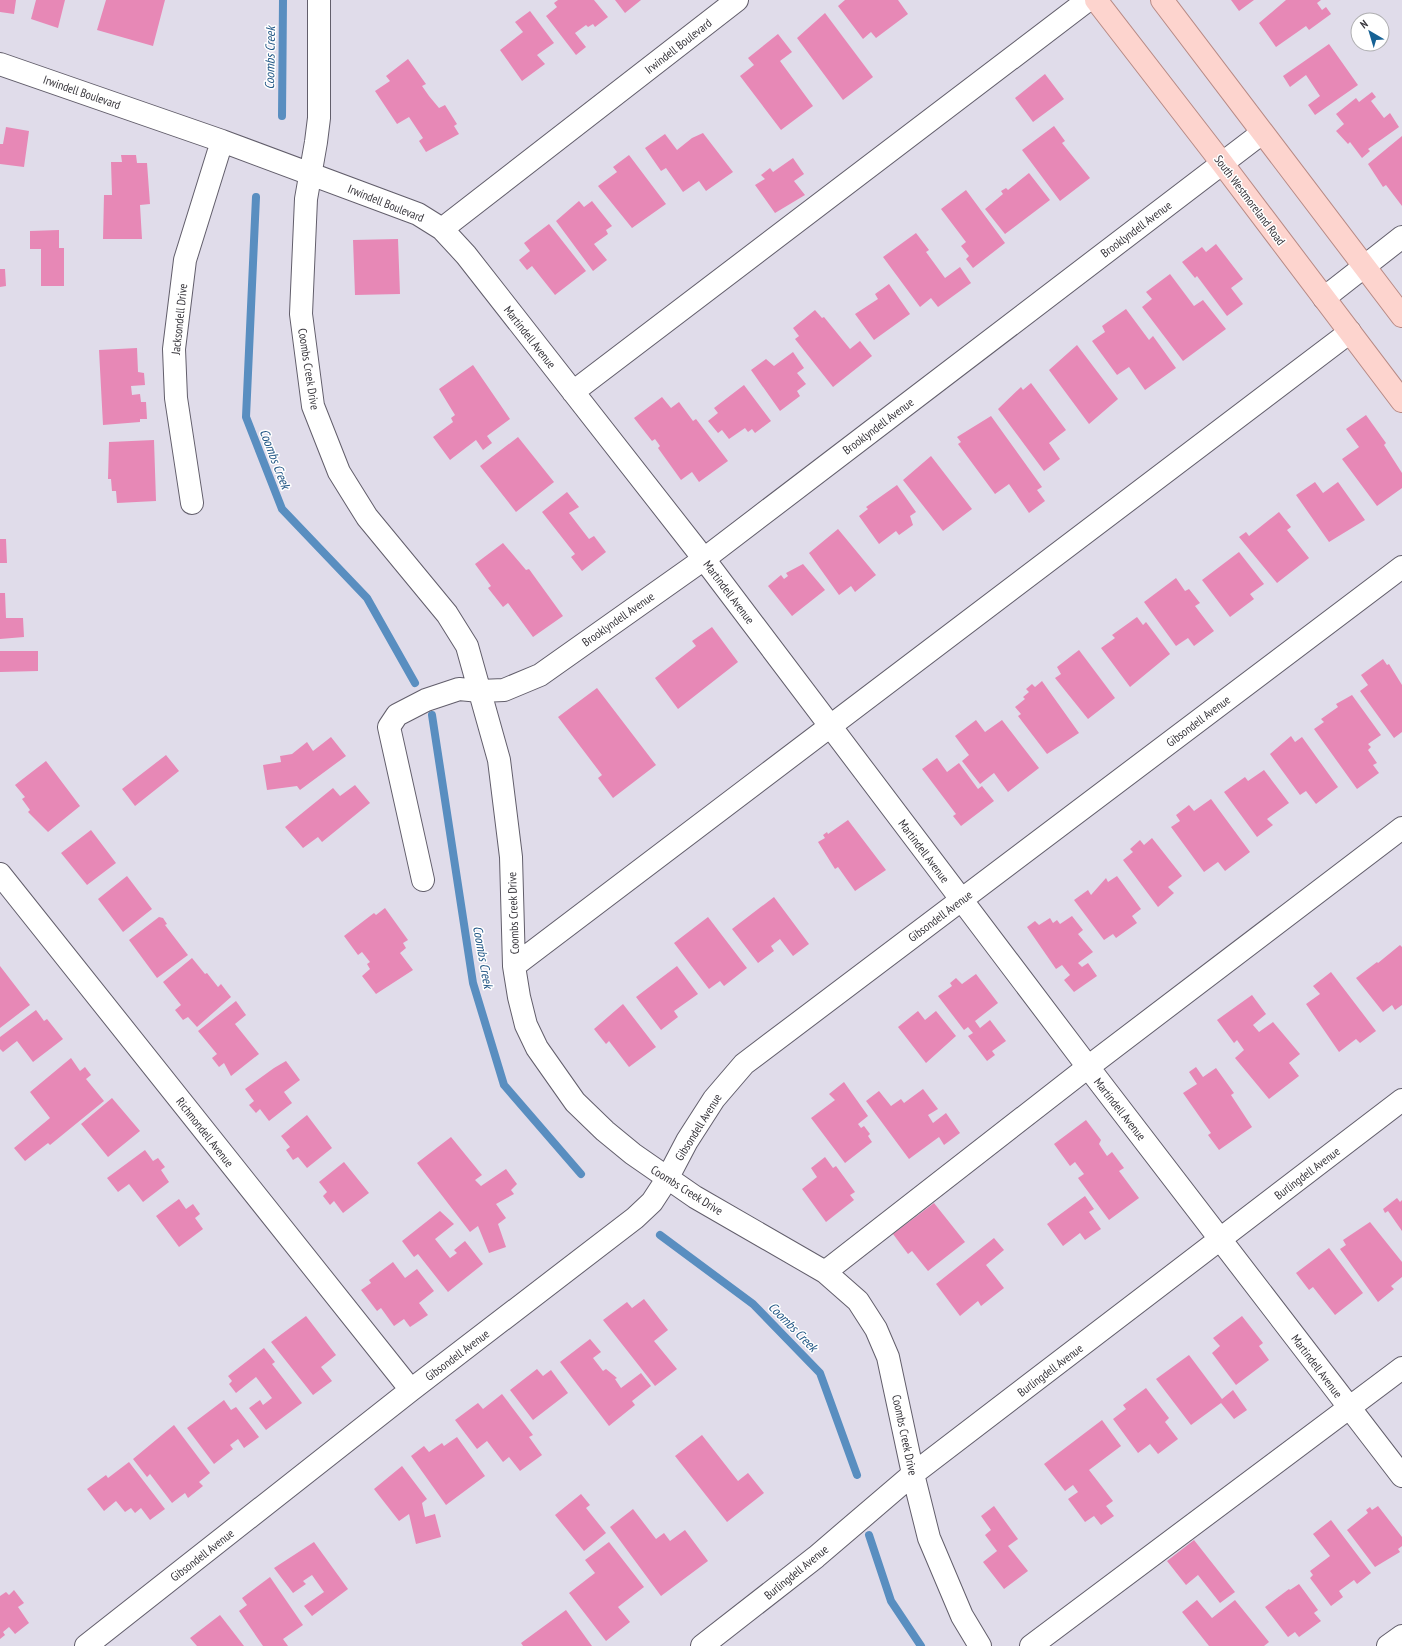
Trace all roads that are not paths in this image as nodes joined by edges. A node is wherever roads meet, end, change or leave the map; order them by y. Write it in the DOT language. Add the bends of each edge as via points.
graph roads {
  1 [pos="319,0"];
  2 [pos="737,0"];
  3 [pos="1088,0"];
  4 [pos="1096,0"];
  5 [pos="1162,0"];
  6 [pos="0,64"];
  7 [pos="1262,133"];
  8 [pos="222,141"];
  9 [pos="1222,163"];
  10 [pos="310,173"];
  11 [pos="442,229"];
  12 [pos="1402,237"];
  13 [pos="1365,266"];
  14 [pos="1324,298"];
  15 [pos="1402,316"];
  16 [pos="1350,332"];
  17 [pos="574,392"];
  18 [pos="1402,401"];
  19 [pos="192,502"];
  20 [pos="704,559"];
  21 [pos="1402,567"];
  22 [pos="480,691"];
  23 [pos="830,727"];
  24 [pos="1402,828"];
  25 [pos="0,874"];
  26 [pos="423,880"];
  27 [pos="961,899"];
  28 [pos="514,966"];
  29 [pos="1088,1067"];
  30 [pos="1402,1100"];
  31 [pos="667,1179"];
  32 [pos="1220,1239"];
  33 [pos="825,1272"];
  34 [pos="1402,1368"];
  35 [pos="411,1390"];
  36 [pos="1348,1408"];
  37 [pos="913,1474"];
  38 [pos="1402,1476"];
  39 [pos="1402,1636"];
  40 [pos="86,1646"];
  41 [pos="702,1646"];
  42 [pos="980,1646"];
  43 [pos="1031,1646"];
  44 [pos="1388,1646"];
  1 -- 10 [label="street, Coombs Creek Drive" via="318,118"];
  2 -- 11 [label="street, Irwindell Boulevard"];
  3 -- 17 [label="street"];
  4 -- 9 [label="main road, South Westmoreland Road"];
  5 -- 7 [label="main road"];
  6 -- 8 [label="street, Irwindell Boulevard"];
  7 -- 9 [label="street, Brooklyndell Avenue"];
  7 -- 13 [label="main road"];
  8 -- 10 [label="street, Irwindell Boulevard"];
  8 -- 19 [label="street, Jacksondell Drive" via="185,260 174,349 176,398"];
  9 -- 14 [label="main road, South Westmoreland Road"];
  9 -- 20 [label="street, Brooklyndell Avenue"];
  10 -- 11 [label="street, Irwindell Boulevard" via="418,214"];
  10 -- 22 [label="street, Coombs Creek Drive" via="306,199 301,314 313,406 339,472 367,517 447,614 467,646"];
  11 -- 17 [label="street, Martindell Avenue" via="466,255"];
  12 -- 13 [label="street"];
  13 -- 14 [label="street"];
  13 -- 15 [label="main road"];
  14 -- 16 [label="main road, South Westmoreland Road"];
  16 -- 18 [label="main road, South Westmoreland Road"];
  16 -- 23 [label="street"];
  17 -- 20 [label="street, Martindell Avenue"];
  20 -- 22 [label="street, Brooklyndell Avenue" via="540,675 504,690"];
  20 -- 23 [label="street, Martindell Avenue"];
  21 -- 27 [label="street, Gibsondell Avenue"];
  22 -- 26 [label="street" via="459,689 426,700 397,715 389,727"];
  22 -- 28 [label="street, Coombs Creek Drive" via="499,760 505,802 511,857"];
  23 -- 27 [label="street, Martindell Avenue"];
  23 -- 28 [label="street"];
  24 -- 29 [label="street"];
  25 -- 35 [label="street, Richmondell Avenue"];
  27 -- 29 [label="street, Martindell Avenue"];
  27 -- 31 [label="street, Gibsondell Avenue" via="744,1064 714,1099 687,1141"];
  28 -- 31 [label="street, Coombs Creek Drive" via="526,1025 551,1070 575,1102 605,1131"];
  29 -- 32 [label="street, Martindell Avenue"];
  29 -- 33 [label="street"];
  30 -- 32 [label="street, Burlingdell Avenue"];
  31 -- 33 [label="street, Coombs Creek Drive"];
  31 -- 35 [label="street, Gibsondell Avenue" via="652,1202 636,1218"];
  32 -- 36 [label="street, Martindell Avenue"];
  32 -- 37 [label="street, Burlingdell Avenue"];
  33 -- 37 [label="street, Coombs Creek Drive" via="858,1301 876,1329 888,1357"];
  34 -- 36 [label="street"];
  35 -- 40 [label="street, Gibsondell Avenue"];
  36 -- 38 [label="street, Martindell Avenue"];
  36 -- 43 [label="street"];
  37 -- 41 [label="street, Burlingdell Avenue" via="816,1557"];
  37 -- 42 [label="street, Coombs Creek Drive" via="929,1538 962,1616"];
  39 -- 44 [label="street"];
}
